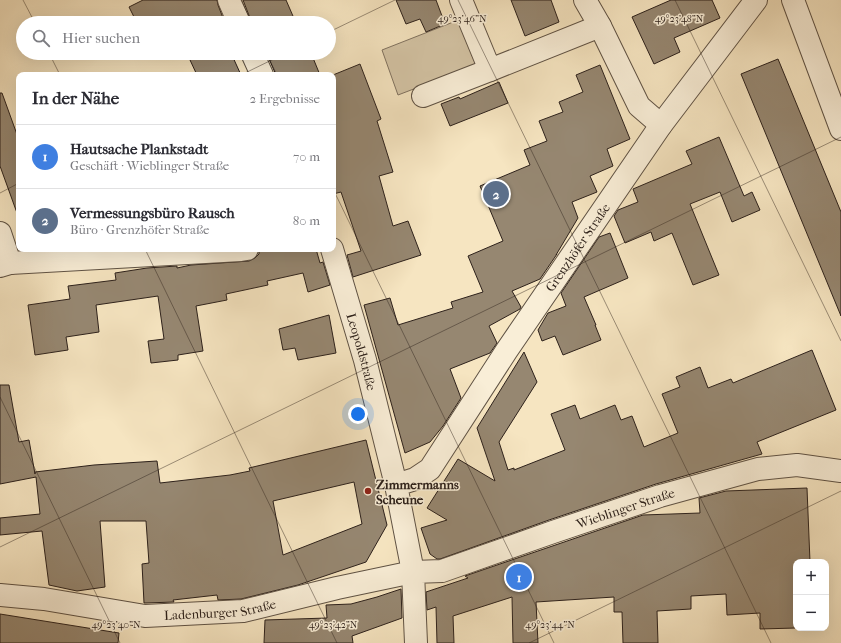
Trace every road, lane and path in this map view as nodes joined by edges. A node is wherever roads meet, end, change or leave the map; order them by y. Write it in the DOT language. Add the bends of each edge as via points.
graph roads {
  1 [pos="228,0"];
  2 [pos="461,0"];
  3 [pos="585,0"];
  4 [pos="756,0"];
  5 [pos="793,0"];
  6 [pos="236,16"];
  7 [pos="600,26"];
  8 [pos="255,60"];
  9 [pos="490,70"];
  10 [pos="261,72"];
  11 [pos="423,96"];
  12 [pos="661,125"];
  13 [pos="841,129"];
  14 [pos="0,233"];
  15 [pos="207,252"];
  16 [pos="333,252"];
  17 [pos="5,264"];
  18 [pos="841,471"];
  19 [pos="396,485"];
  20 [pos="413,572"];
  21 [pos="0,595"];
  22 [pos="416,643"];
  1 -- 6 [label="street"];
  2 -- 9 [label="street"];
  3 -- 7 [label="street"];
  4 -- 12 [label="street, Grenzhöfer Straße"];
  5 -- 13 [label="street"];
  7 -- 9 [label="street"];
  7 -- 12 [label="street" via="639,106"];
  8 -- 10 [label="street"];
  9 -- 11 [label="street"];
  12 -- 19 [label="street, Grenzhöfer Straße" via="507,350 430,469 415,479"];
  14 -- 17 [label="street"];
  15 -- 17 [label="street"];
  16 -- 19 [label="street, Leopoldstraße" via="365,360"];
  18 -- 20 [label="street, Wieblinger Straße" via="797,465 758,469 660,496 442,571"];
  19 -- 20 [label="street, Leopoldstraße"];
  20 -- 21 [label="street, Ladenburger Straße" via="243,611 145,616 44,599"];
  20 -- 22 [label="street, Leopoldstraße"];
}
